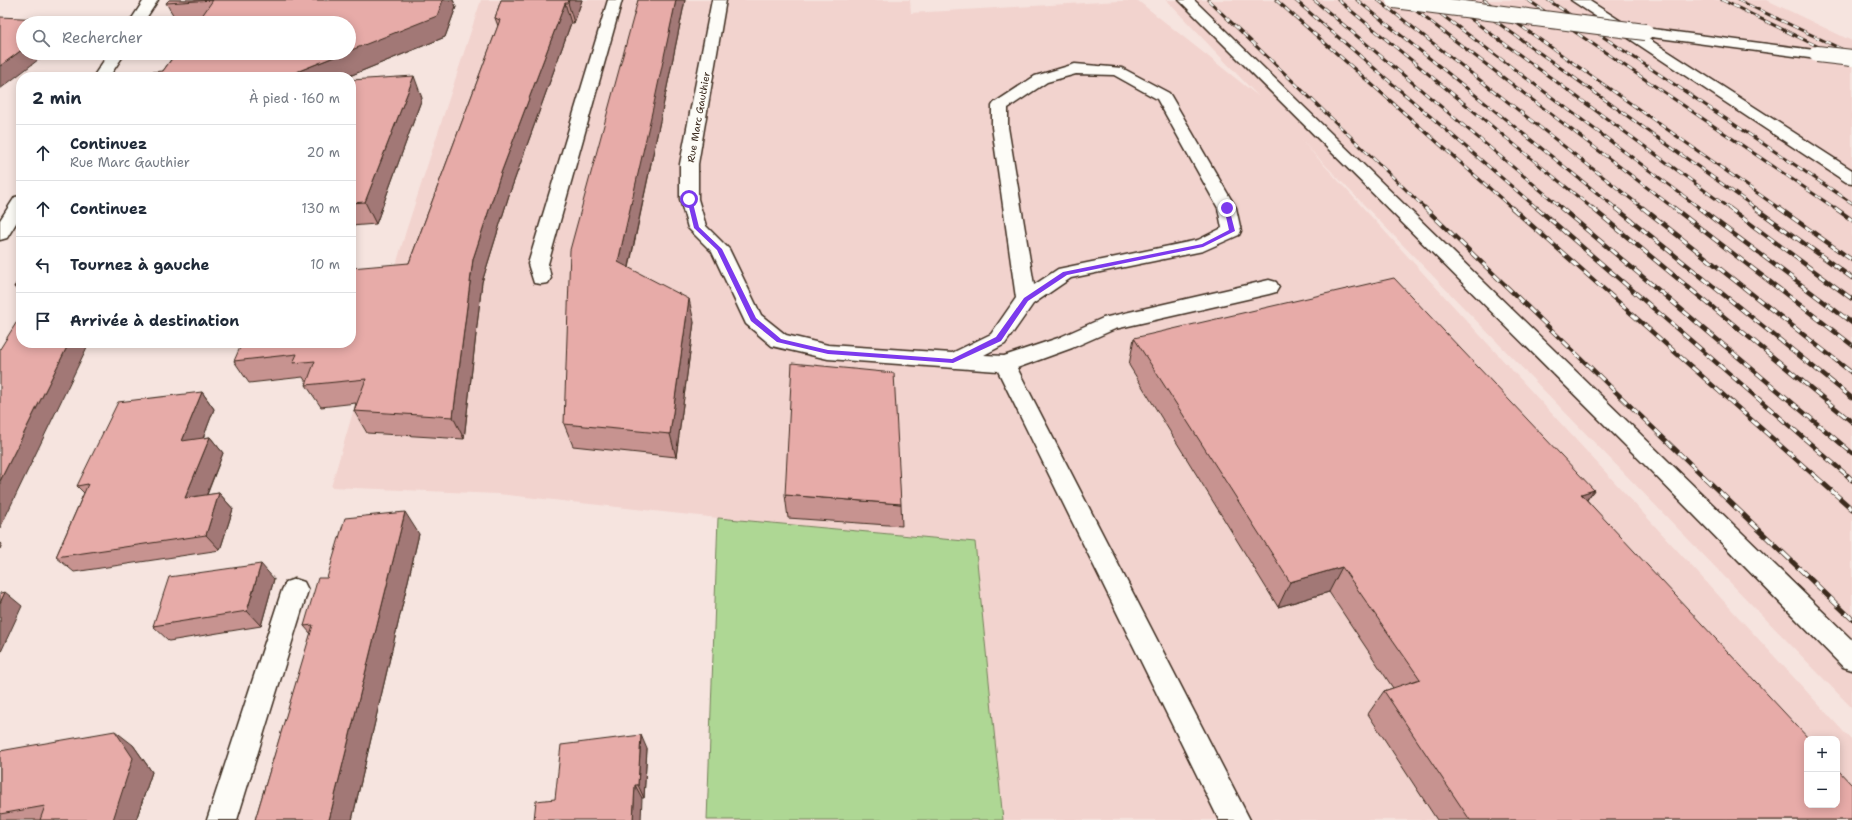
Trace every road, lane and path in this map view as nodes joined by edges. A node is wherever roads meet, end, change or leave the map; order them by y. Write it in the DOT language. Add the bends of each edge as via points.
graph roads {
  1 [pos="151,0"];
  2 [pos="615,0"];
  3 [pos="719,0"];
  4 [pos="1186,0"];
  5 [pos="1394,0"];
  6 [pos="1578,0"];
  7 [pos="141,16"];
  8 [pos="1852,58"];
  9 [pos="112,60"];
  10 [pos="104,72"];
  11 [pos="1852,178"];
  12 [pos="16,209"];
  13 [pos="0,234"];
  14 [pos="541,278"];
  15 [pos="1269,287"];
  16 [pos="1026,299"];
  17 [pos="953,361"];
  18 [pos="1005,364"];
  19 [pos="295,590"];
  20 [pos="1852,658"];
  21 [pos="222,820"];
  22 [pos="1236,820"];
  1 -- 7 [label="street"];
  2 -- 14 [label="street" via="538,264"];
  3 -- 17 [label="street, Rue Marc Gauthier" via="689,164 689,199 697,228 720,249 754,319 779,341 828,352"];
  4 -- 20 [label="street"];
  5 -- 8 [label="street, bridge"];
  6 -- 11 [label="street"];
  9 -- 10 [label="street"];
  12 -- 13 [label="street"];
  15 -- 18 [label="street" via="1110,323 1065,343"];
  16 -- 16 [label="street" via="1065,273 1203,245 1232,231 1227,208 1163,96 1117,71 1075,69 1041,79 1000,106 1000,127"];
  16 -- 17 [label="street" via="998,339"];
  17 -- 18 [label="street"];
  18 -- 22 [label="street"];
  19 -- 21 [label="street"];
}
